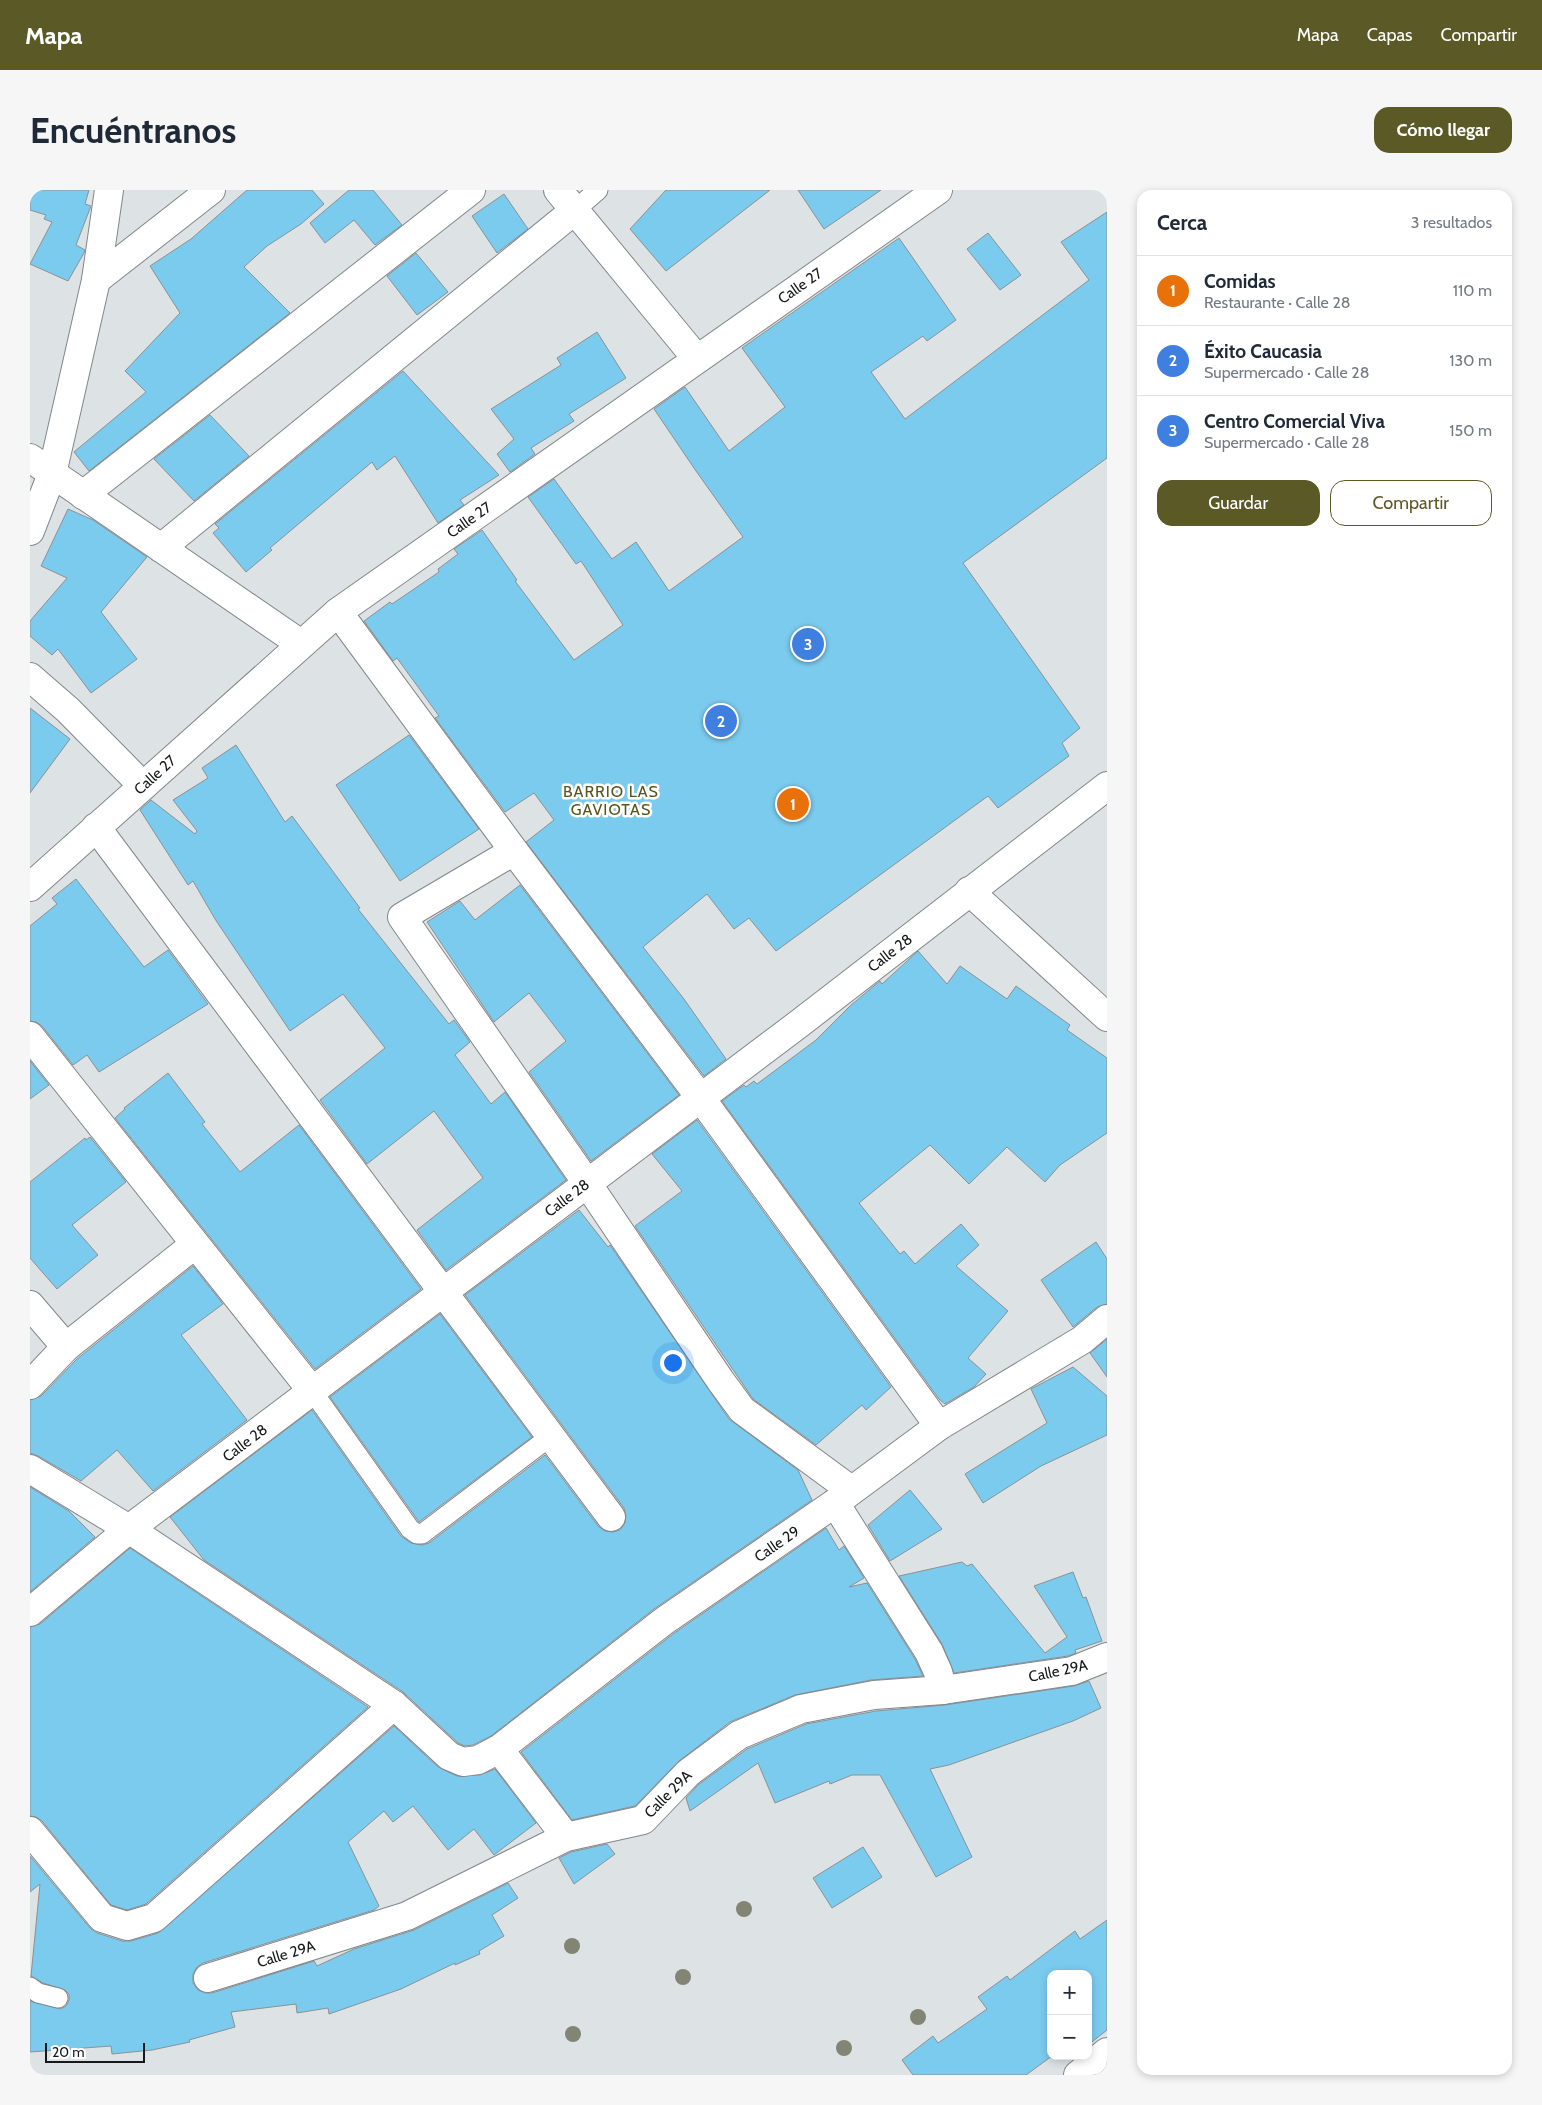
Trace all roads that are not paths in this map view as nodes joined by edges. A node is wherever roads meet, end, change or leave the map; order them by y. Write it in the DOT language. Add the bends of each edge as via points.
graph roads {
  1 [pos="109,190"];
  2 [pos="211,190"];
  3 [pos="471,190"];
  4 [pos="598,190"];
  5 [pos="938,190"];
  6 [pos="567,200"];
  7 [pos="96,280"];
  8 [pos="697,359"];
  9 [pos="30,458"];
  10 [pos="52,474"];
  11 [pos="83,495"];
  12 [pos="30,531"];
  13 [pos="161,548"];
  14 [pos="338,612"];
  15 [pos="301,644"];
  16 [pos="30,677"];
  17 [pos="143,786"];
  18 [pos="1107,786"];
  19 [pos="96,827"];
  20 [pos="514,851"];
  21 [pos="30,887"];
  22 [pos="970,891"];
  23 [pos="1107,1018"];
  24 [pos="30,1036"];
  25 [pos="700,1098"];
  26 [pos="586,1183"];
  27 [pos="194,1245"];
  28 [pos="443,1292"];
  29 [pos="30,1305"];
  30 [pos="1107,1319"];
  31 [pos="66,1347"];
  32 [pos="30,1385"];
  33 [pos="313,1392"];
  34 [pos="938,1426"];
  35 [pos="551,1436"];
  36 [pos="30,1469"];
  37 [pos="843,1497"];
  38 [pos="611,1516"];
  39 [pos="129,1529"];
  40 [pos="30,1612"];
  41 [pos="1105,1663"];
  42 [pos="944,1690"];
  43 [pos="394,1705"];
  44 [pos="499,1749"];
  45 [pos="30,1830"];
  46 [pos="566,1837"];
  47 [pos="208,1978"];
  48 [pos="30,1988"];
  49 [pos="58,1998"];
  50 [pos="1107,2052"];
  51 [pos="1078,2075"];
  1 -- 7 [label="street"];
  2 -- 7 [label="street"];
  3 -- 11 [label="street"];
  4 -- 6 [label="lane"];
  5 -- 8 [label="street, Calle 27"];
  6 -- 8 [label="street"];
  6 -- 13 [label="street"];
  7 -- 10 [label="street"];
  8 -- 14 [label="street, Calle 27"];
  9 -- 10 [label="street"];
  10 -- 11 [label="street"];
  10 -- 12 [label="street"];
  11 -- 13 [label="street"];
  13 -- 15 [label="street"];
  14 -- 15 [label="street, Calle 27"];
  14 -- 20 [label="street"];
  15 -- 17 [label="street, Calle 27"];
  16 -- 17 [label="street" via="68,710"];
  17 -- 19 [label="street, Calle 27"];
  18 -- 22 [label="street, Calle 28"];
  19 -- 21 [label="street, Calle 27"];
  19 -- 28 [label="street"];
  20 -- 25 [label="street"];
  20 -- 26 [label="street" via="402,917"];
  22 -- 23 [label="street"];
  22 -- 25 [label="street, Calle 28"];
  24 -- 27 [label="street"];
  25 -- 26 [label="street, Calle 28"];
  25 -- 34 [label="street"];
  26 -- 28 [label="street, Calle 28"];
  26 -- 37 [label="street" via="742,1410"];
  27 -- 31 [label="street"];
  27 -- 33 [label="street"];
  28 -- 33 [label="street, Calle 28"];
  28 -- 35 [label="street"];
  29 -- 31 [label="street"];
  30 -- 34 [label="street, Calle 29" via="1082,1340"];
  31 -- 32 [label="street"];
  33 -- 35 [label="lane" via="410,1529 417,1534 422,1534"];
  33 -- 39 [label="street, Calle 28"];
  34 -- 37 [label="street, Calle 29"];
  35 -- 38 [label="street"];
  36 -- 39 [label="street"];
  37 -- 42 [label="street" via="929,1652"];
  37 -- 44 [label="street, Calle 29" via="664,1621"];
  39 -- 40 [label="street, Calle 28"];
  39 -- 43 [label="street"];
  41 -- 42 [label="street, Calle 29A"];
  42 -- 46 [label="street, Calle 29A" via="874,1695 802,1709 739,1735 688,1773 643,1820"];
  43 -- 44 [label="street, Calle 29" via="449,1756 463,1762 478,1760"];
  43 -- 45 [label="street" via="154,1918 127,1926 102,1918"];
  44 -- 46 [label="street"];
  46 -- 47 [label="street, Calle 29A" via="407,1916"];
  48 -- 49 [label="lane"];
  50 -- 51 [label="street"];
}
